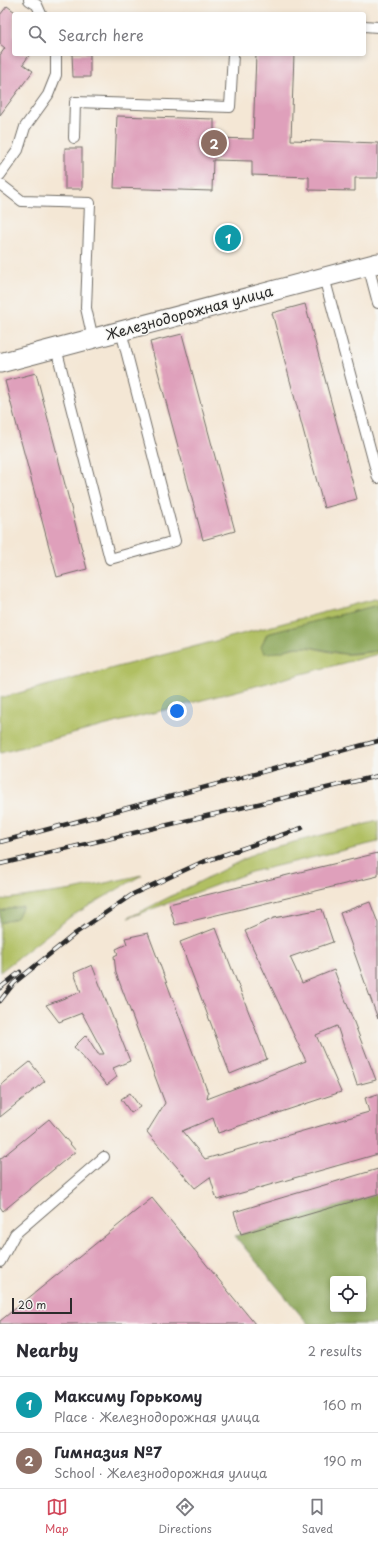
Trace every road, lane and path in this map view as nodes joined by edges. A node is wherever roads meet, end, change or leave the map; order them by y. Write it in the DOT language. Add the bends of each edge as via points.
graph roads {
  1 [pos="29,0"];
  2 [pos="40,12"];
  3 [pos="366,26"];
  4 [pos="378,27"];
  5 [pos="56,56"];
  6 [pos="232,56"];
  7 [pos="74,138"];
  8 [pos="0,175"];
  9 [pos="0,184"];
  10 [pos="373,264"];
  11 [pos="324,278"];
  12 [pos="378,303"];
  13 [pos="121,331"];
  14 [pos="93,339"];
  15 [pos="56,348"];
  16 [pos="0,363"];
  17 [pos="378,478"];
  18 [pos="104,1157"];
  19 [pos="0,1262"];
  1 -- 2 [label="lane" via="37,5"];
  3 -- 4 [label="lane"];
  5 -- 8 [label="lane" via="56,75 48,96 25,127 18,150"];
  6 -- 7 [label="lane" via="230,107 75,102"];
  9 -- 14 [label="lane" via="22,201 90,203 86,308"];
  10 -- 11 [label="street, Железнодорожная улица"];
  10 -- 12 [label="lane"];
  11 -- 13 [label="street, Железнодорожная улица"];
  11 -- 17 [label="lane"];
  13 -- 14 [label="street, Железнодорожная улица"];
  13 -- 15 [label="lane" via="175,541 110,559"];
  14 -- 15 [label="street, Железнодорожная улица"];
  15 -- 16 [label="street, Железнодорожная улица"];
  18 -- 19 [label="lane" via="15,1234"];
}
